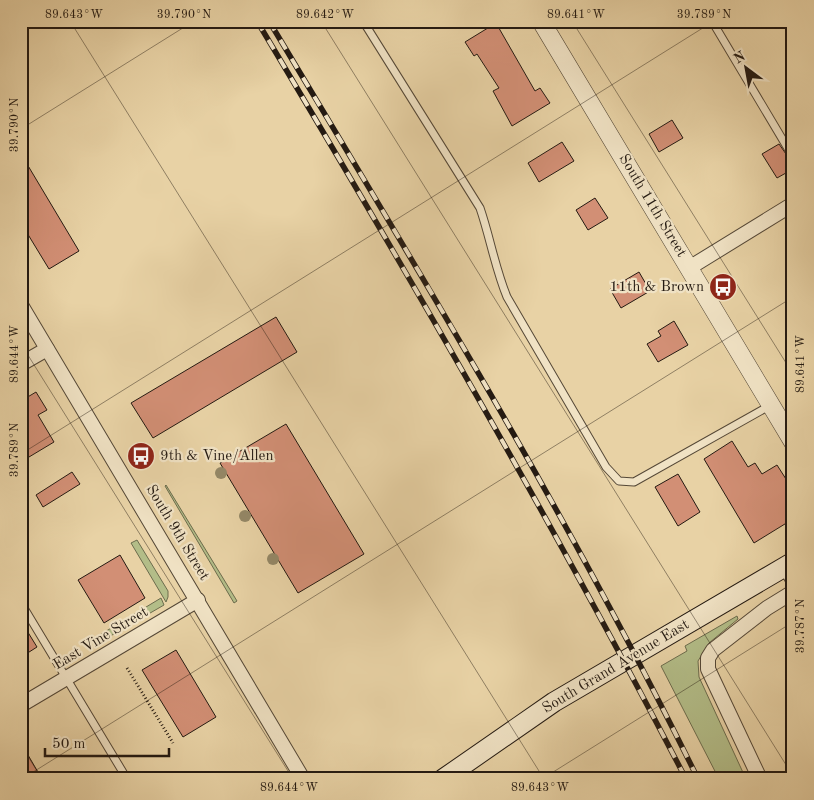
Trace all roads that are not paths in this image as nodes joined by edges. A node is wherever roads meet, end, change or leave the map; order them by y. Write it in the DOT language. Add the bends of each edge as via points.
graph roads {
  1 [pos="363,21"];
  2 [pos="541,21"];
  3 [pos="712,21"];
  4 [pos="793,157"];
  5 [pos="793,204"];
  6 [pos="689,268"];
  7 [pos="21,305"];
  8 [pos="47,349"];
  9 [pos="21,364"];
  10 [pos="771,405"];
  11 [pos="793,442"];
  12 [pos="790,570"];
  13 [pos="793,592"];
  14 [pos="198,600"];
  15 [pos="21,602"];
  16 [pos="66,678"];
  17 [pos="21,705"];
  18 [pos="127,779"];
  19 [pos="303,779"];
  20 [pos="443,779"];
  21 [pos="760,779"];
  1 -- 10 [label="lane" via="480,208 507,297 606,467 619,481 634,482"];
  2 -- 6 [label="street, South 11th Street"];
  3 -- 4 [label="lane"];
  5 -- 6 [label="street"];
  6 -- 10 [label="street, South 11th Street"];
  7 -- 8 [label="street, South 9th Street"];
  8 -- 9 [label="street"];
  8 -- 14 [label="street, South 9th Street"];
  10 -- 11 [label="street, South 11th Street"];
  12 -- 20 [label="main road, South Grand Avenue East" via="554,702"];
  13 -- 21 [label="street" via="767,608 713,650 708,658 708,669"];
  14 -- 16 [label="street, East Vine Street"];
  14 -- 19 [label="street, South 9th Street"];
  15 -- 16 [label="lane"];
  16 -- 17 [label="street, East Vine Street"];
  16 -- 18 [label="lane"];
}
